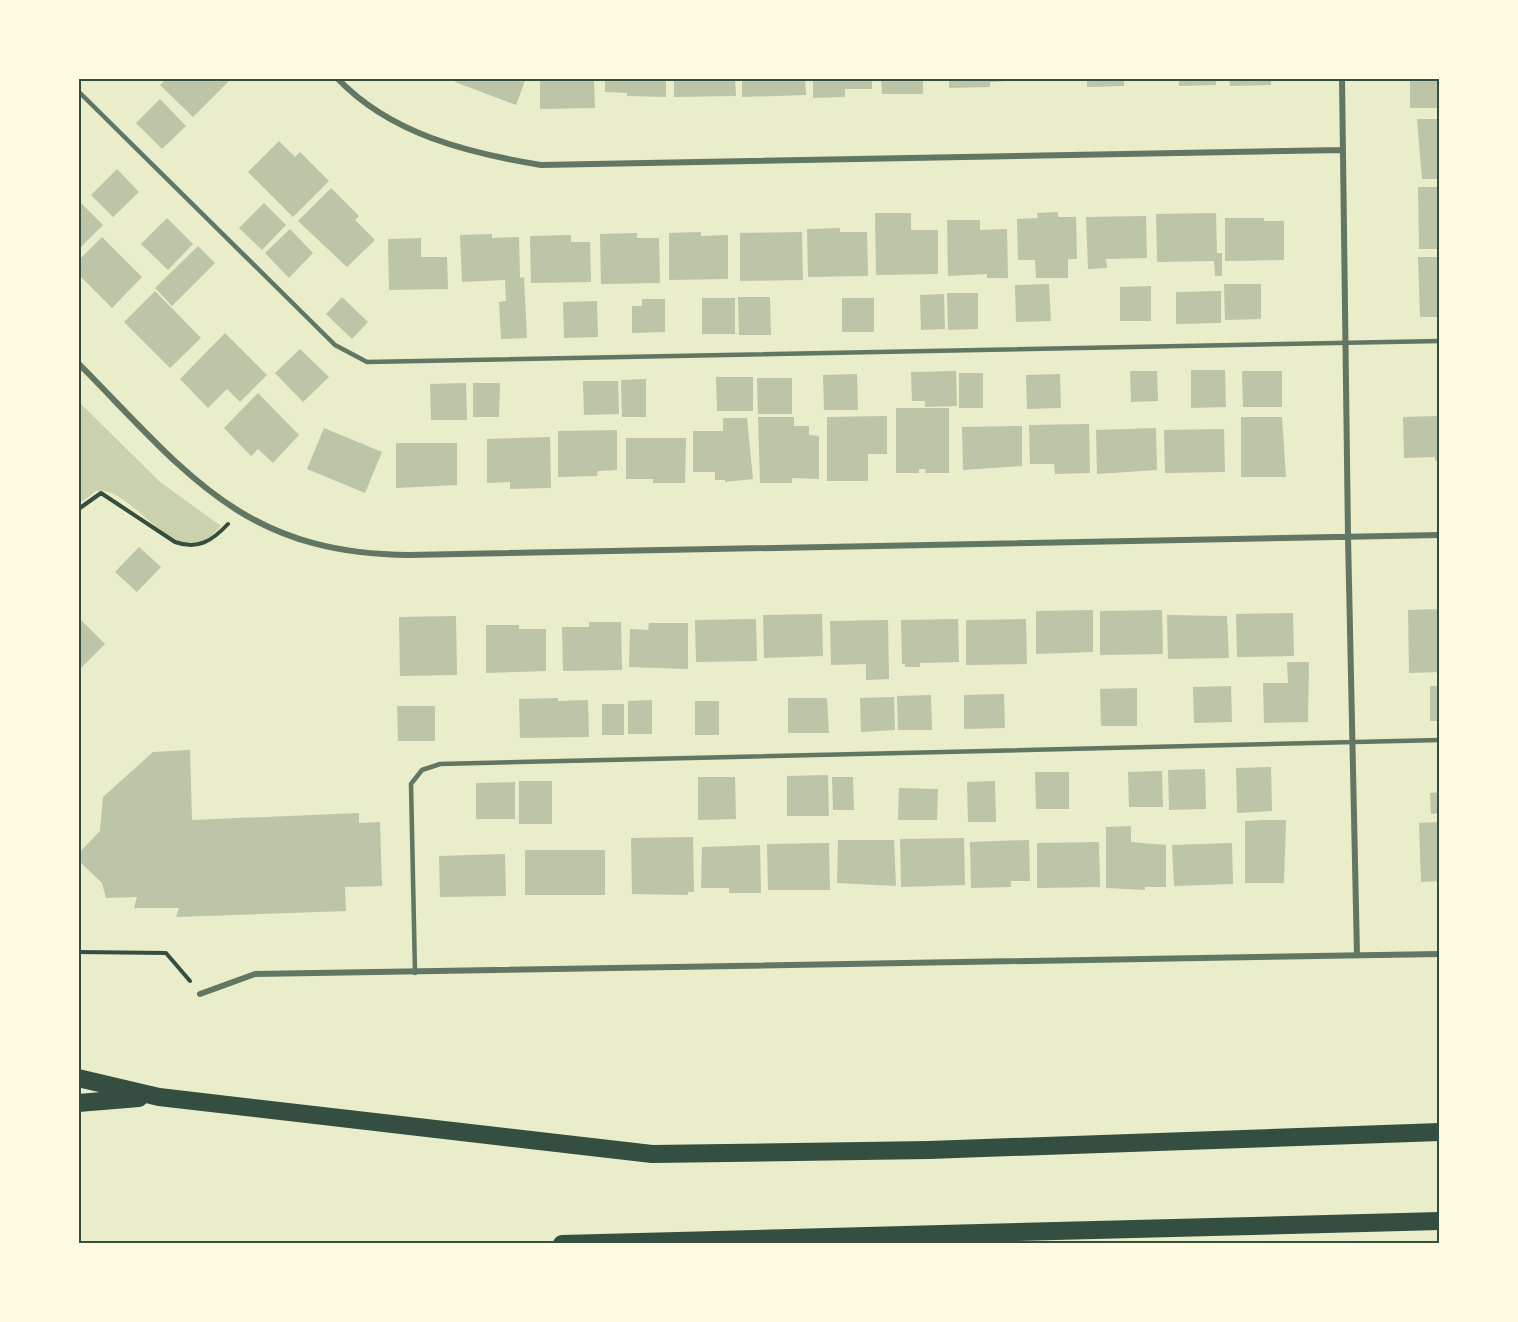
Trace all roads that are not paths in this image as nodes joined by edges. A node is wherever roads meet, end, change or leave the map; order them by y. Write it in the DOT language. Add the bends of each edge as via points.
graph roads {
  1 [pos="337,78"];
  2 [pos="1342,78"];
  3 [pos="78,91"];
  4 [pos="1342,150"];
  5 [pos="1440,341"];
  6 [pos="1346,343"];
  7 [pos="78,363"];
  8 [pos="1440,535"];
  9 [pos="1348,536"];
  10 [pos="1440,740"];
  11 [pos="1352,742"];
  12 [pos="1440,954"];
  13 [pos="1357,956"];
  14 [pos="415,973"];
  15 [pos="200,994"];
  16 [pos="78,1078"];
  17 [pos="159,1097"];
  18 [pos="78,1103"];
  19 [pos="1440,1132"];
  20 [pos="1440,1221"];
  21 [pos="562,1244"];
  1 -- 4 [label="street" via="415,131 485,156 541,165"];
  2 -- 4 [label="street"];
  3 -- 6 [label="lane" via="335,345 368,362"];
  4 -- 6 [label="street"];
  5 -- 6 [label="lane"];
  6 -- 9 [label="street"];
  7 -- 9 [label="street" via="218,500 302,542 373,555"];
  8 -- 9 [label="street"];
  9 -- 11 [label="street"];
  10 -- 11 [label="lane"];
  11 -- 13 [label="street"];
  11 -- 14 [label="lane" via="440,764 422,770 411,784"];
  12 -- 13 [label="street"];
  13 -- 14 [label="street"];
  14 -- 15 [label="street" via="255,974"];
  16 -- 17 [label="highway"];
  17 -- 18 [label="highway"];
  17 -- 19 [label="highway" via="652,1154 929,1150"];
  20 -- 21 [label="highway"];
}
